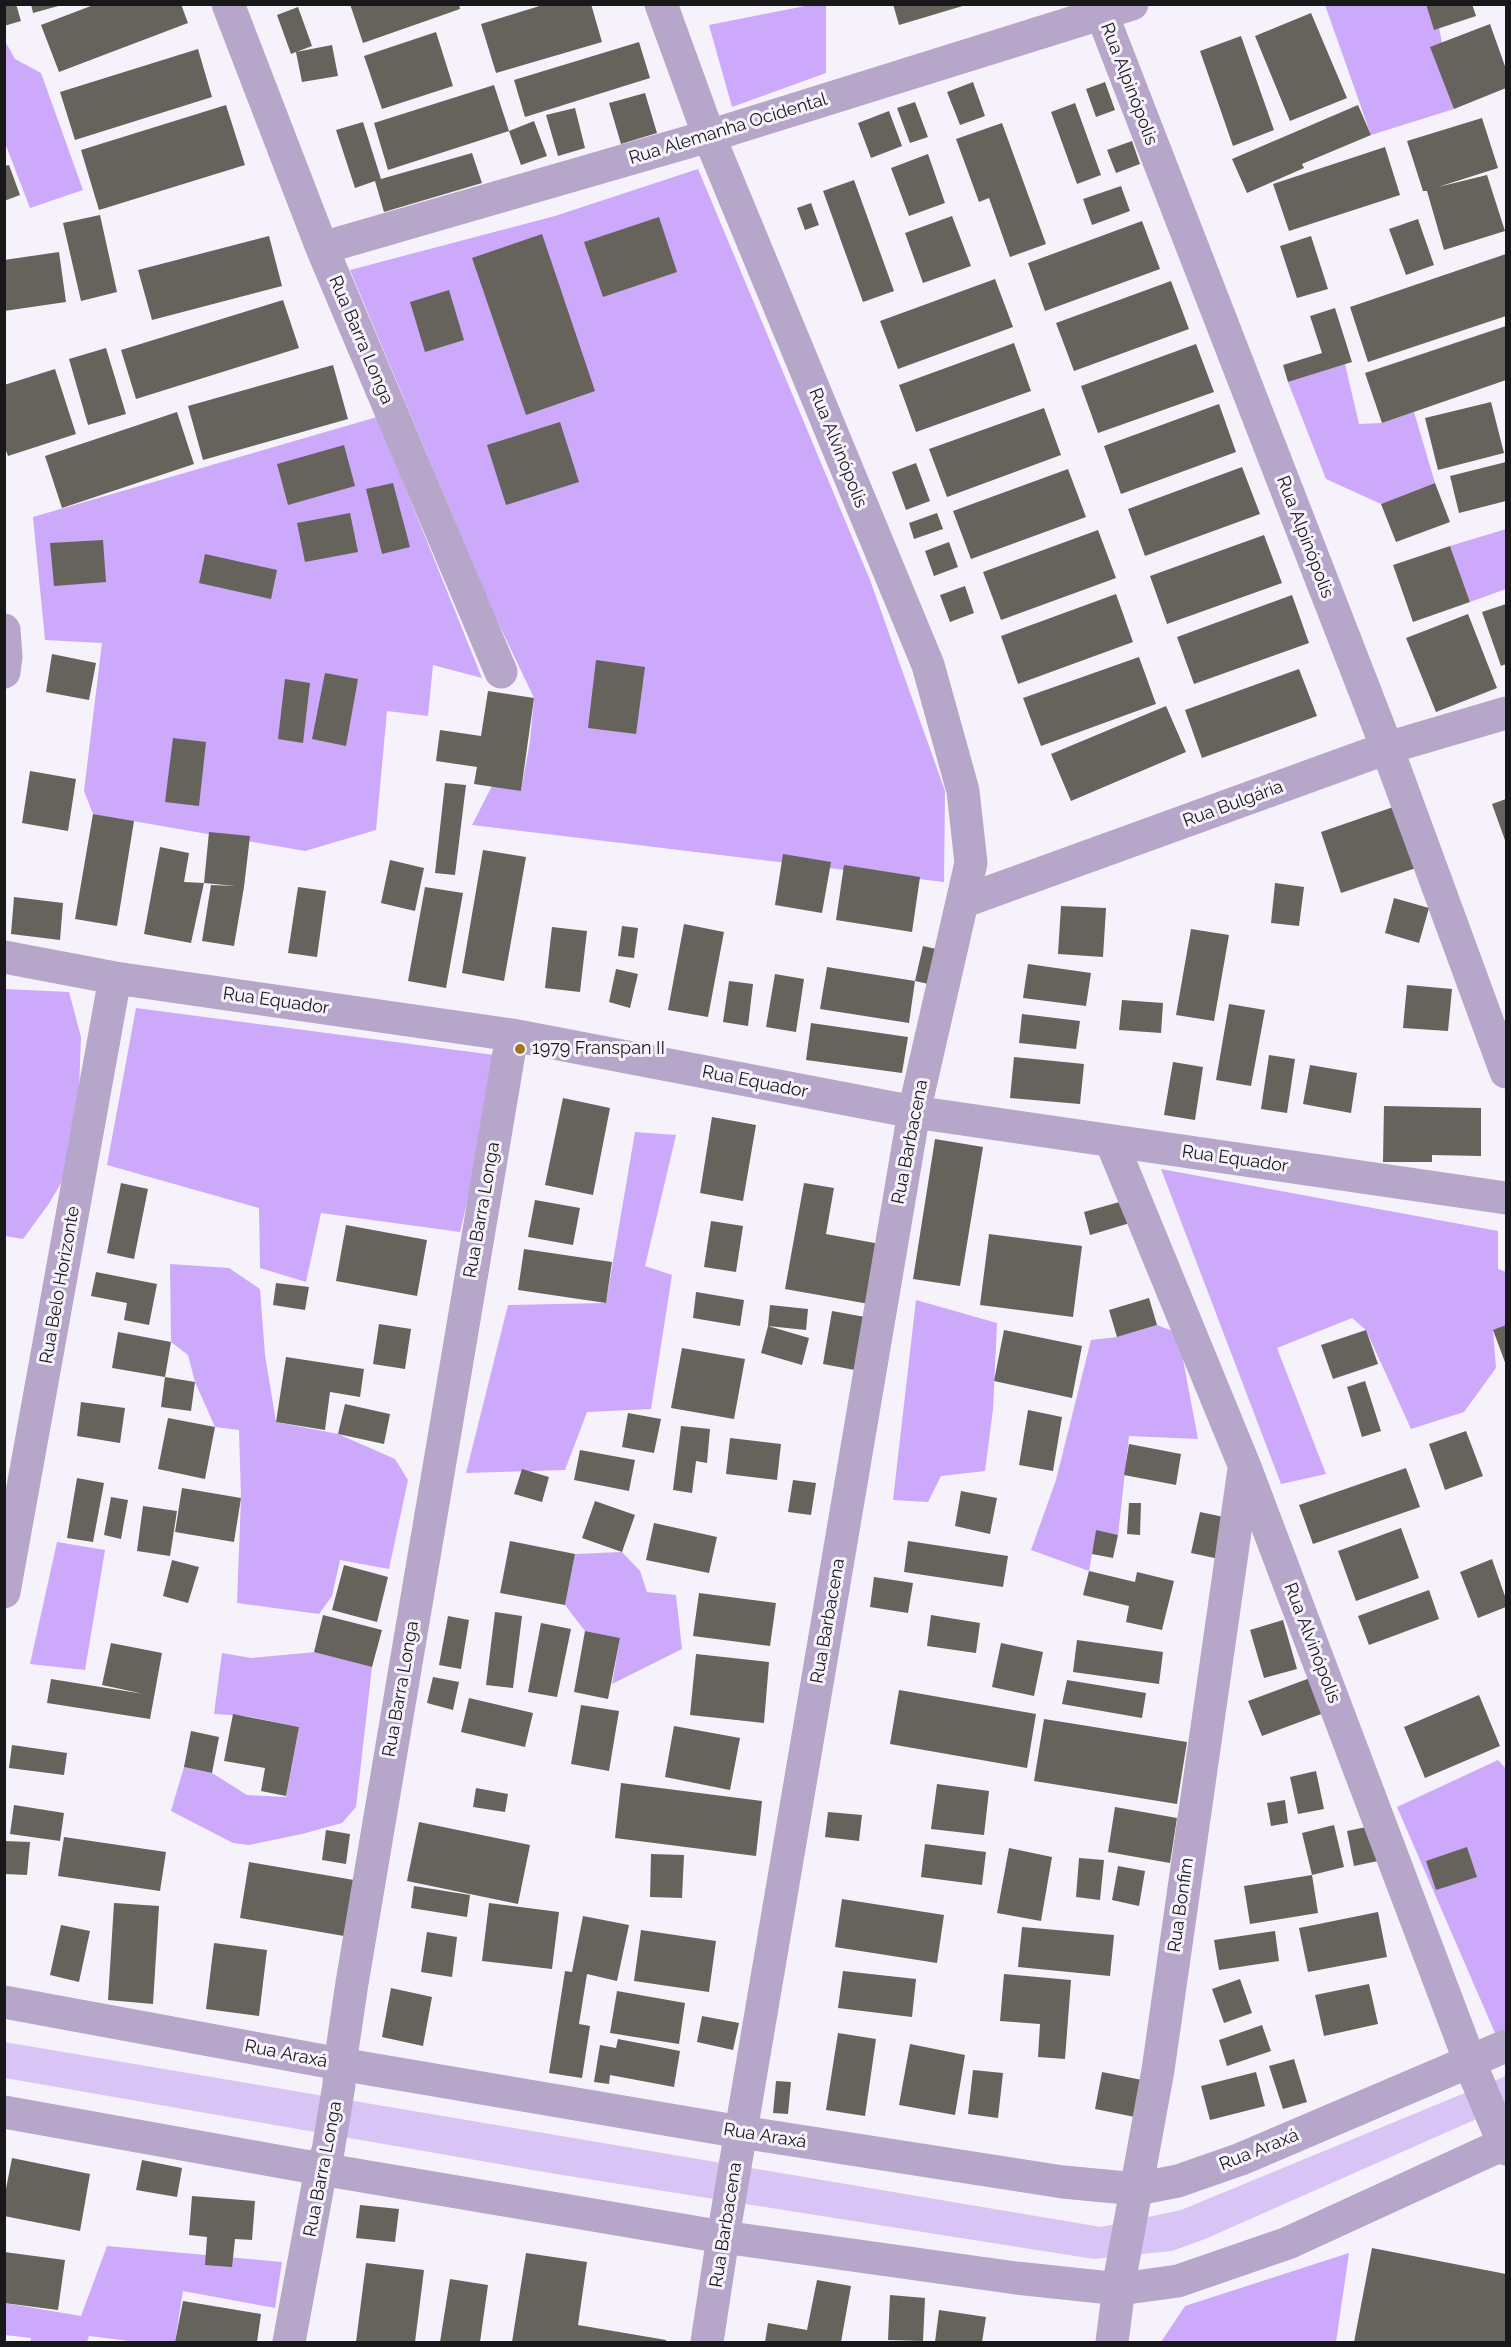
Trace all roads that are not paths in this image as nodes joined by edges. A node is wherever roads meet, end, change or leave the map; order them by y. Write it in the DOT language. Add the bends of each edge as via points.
graph roads {
  1 [pos="228,4"];
  2 [pos="661,4"];
  3 [pos="1111,8"];
  4 [pos="709,136"];
  5 [pos="322,248"];
  6 [pos="4,630"];
  7 [pos="4,672"];
  8 [pos="501,672"];
  9 [pos="1506,713"];
  10 [pos="1387,748"];
  11 [pos="962,902"];
  12 [pos="4,957"];
  13 [pos="115,978"];
  14 [pos="512,1035"];
  15 [pos="1506,1072"];
  16 [pos="914,1112"];
  17 [pos="1111,1141"];
  18 [pos="1506,1198"];
  19 [pos="1245,1467"];
  20 [pos="4,1592"];
  21 [pos="4,2002"];
  22 [pos="1506,2046"];
  23 [pos="1473,2069"];
  24 [pos="340,2075"];
  25 [pos="4,2112"];
  26 [pos="1504,2140"];
  27 [pos="739,2142"];
  28 [pos="324,2160"];
  29 [pos="1135,2198"];
  30 [pos="725,2227"];
  31 [pos="1120,2281"];
  32 [pos="289,2343"];
  33 [pos="707,2343"];
  34 [pos="1112,2343"];
  1 -- 5 [label="street, Rua Barra Longa"];
  2 -- 4 [label="street, Rua Alvinópolis"];
  3 -- 4 [label="street, Rua Alemanha Ocidental"];
  3 -- 10 [label="street, Rua Alpinópolis"];
  4 -- 5 [label="street, Rua Alemanha Ocidental"];
  4 -- 11 [label="street, Rua Alvinópolis" via="928,665 963,791 971,863"];
  5 -- 8 [label="street, Rua Barra Longa"];
  6 -- 7 [label="street"];
  9 -- 10 [label="street, Rua Bulgária"];
  10 -- 11 [label="street, Rua Bulgária"];
  10 -- 15 [label="street, Rua Alpinópolis"];
  11 -- 16 [label="street, Rua Barbacena"];
  12 -- 13 [label="street, Rua Equador"];
  13 -- 14 [label="street, Rua Equador"];
  13 -- 20 [label="street, Rua Belo Horizonte"];
  14 -- 16 [label="street, Rua Equador"];
  14 -- 24 [label="street, Rua Barra Longa"];
  16 -- 17 [label="street, Rua Equador"];
  16 -- 27 [label="street, Rua Barbacena"];
  17 -- 18 [label="street, Rua Equador"];
  17 -- 19 [label="street, Rua Alvinópolis"];
  19 -- 23 [label="street, Rua Alvinópolis"];
  19 -- 29 [label="street, Rua Bonfim"];
  21 -- 24 [label="street, Rua Araxá"];
  22 -- 23 [label="street, Rua Araxá"];
  23 -- 26 [label="street, Rua Alvinópolis"];
  23 -- 29 [label="street, Rua Araxá"];
  24 -- 27 [label="street, Rua Araxá"];
  24 -- 28 [label="street, Rua Barra Longa"];
  25 -- 28 [label="street"];
  26 -- 31 [label="street" via="1288,2243 1178,2281"];
  27 -- 29 [label="street, Rua Araxá" via="1063,2182"];
  27 -- 30 [label="street, Rua Barbacena"];
  28 -- 30 [label="street"];
  28 -- 32 [label="street, Rua Barra Longa"];
  29 -- 31 [label="street, Rua Bonfim"];
  30 -- 31 [label="street" via="1016,2278"];
  30 -- 33 [label="street, Rua Barbacena"];
  31 -- 34 [label="street, Rua Bonfim"];
}
